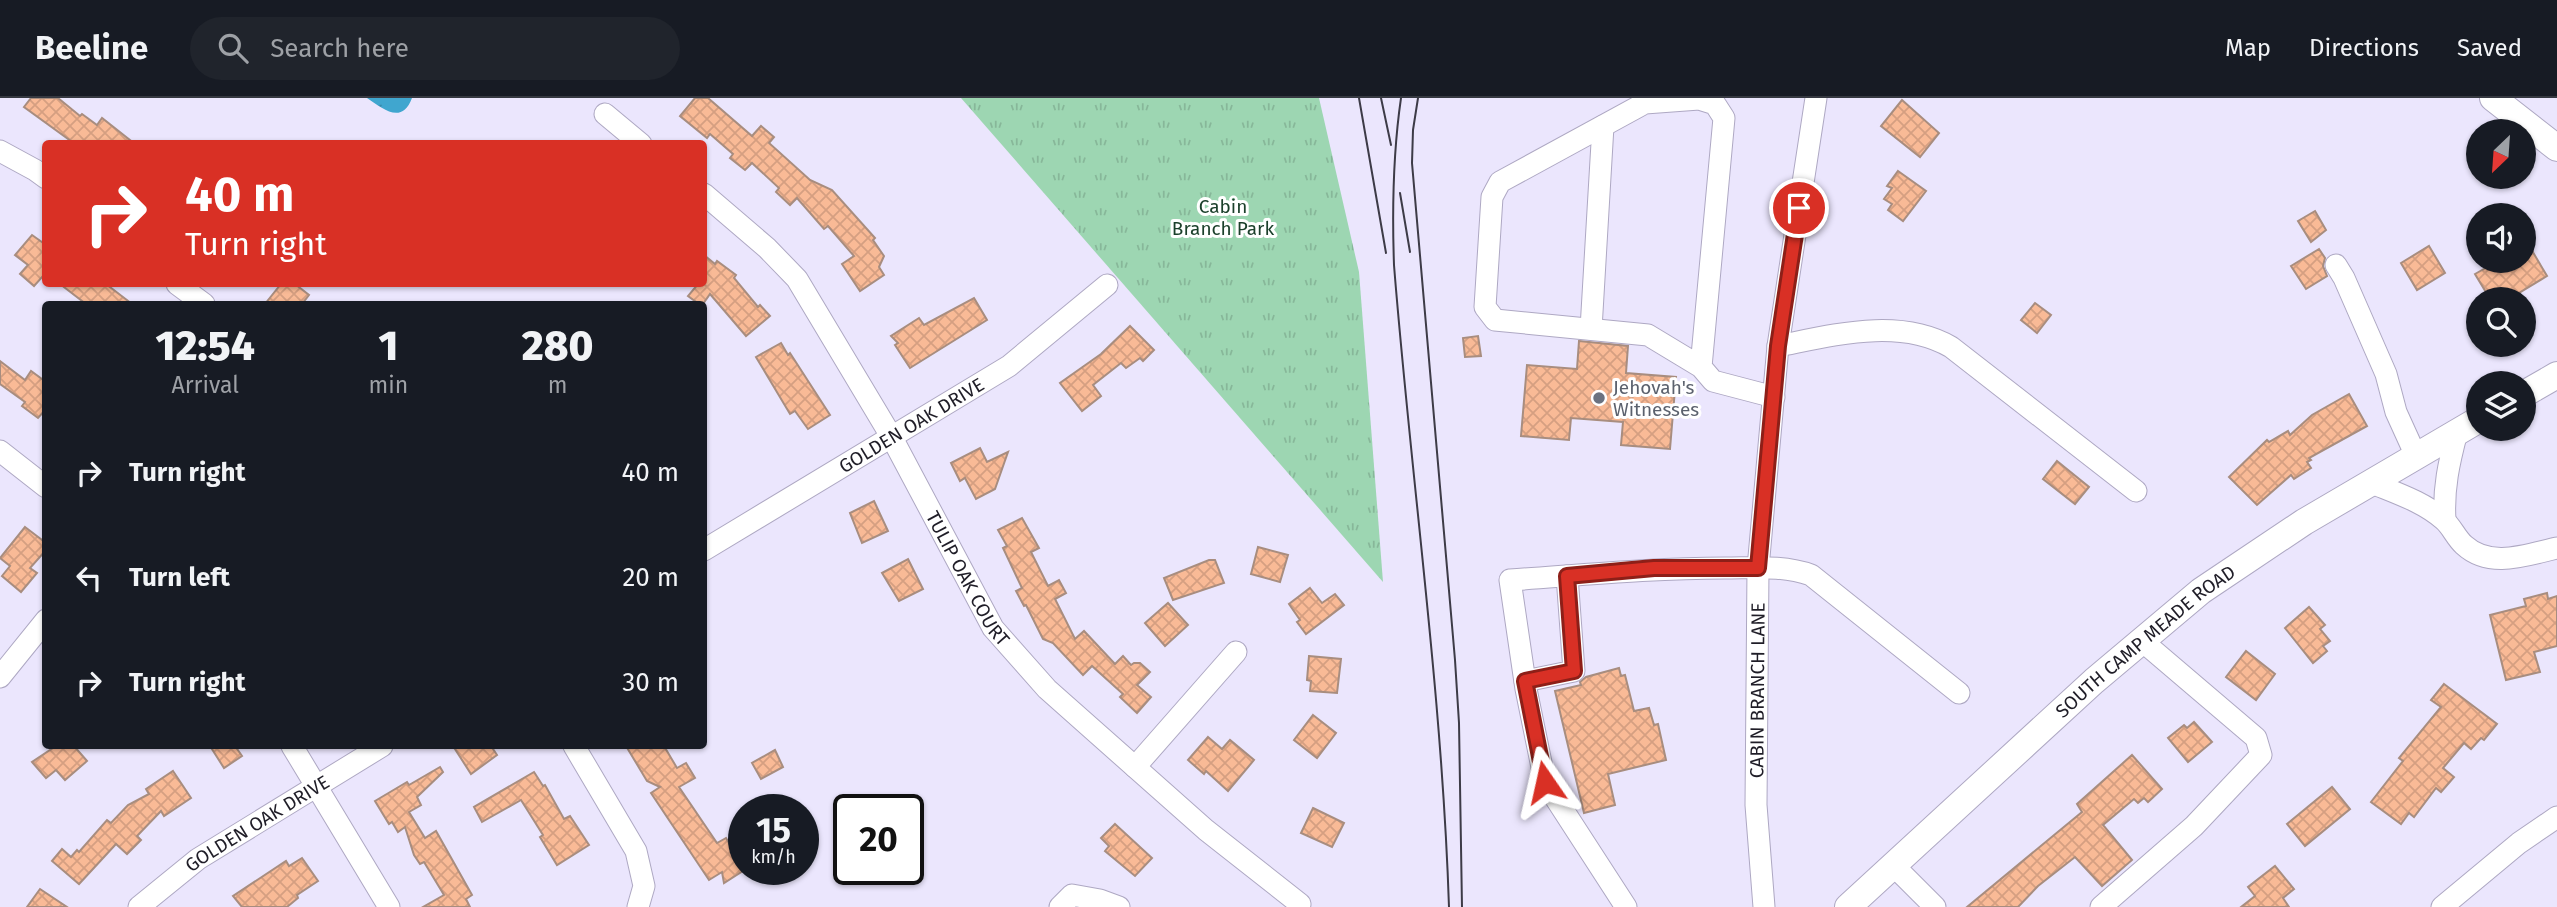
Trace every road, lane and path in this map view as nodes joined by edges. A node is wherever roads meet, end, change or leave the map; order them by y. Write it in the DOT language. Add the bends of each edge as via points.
graph roads {
  1 [pos="1816,98"];
  2 [pos="2493,98"];
  3 [pos="605,114"];
  4 [pos="1603,126"];
  5 [pos="636,140"];
  6 [pos="2557,148"];
  7 [pos="0,151"];
  8 [pos="42,175"];
  9 [pos="707,197"];
  10 [pos="2336,265"];
  11 [pos="1107,285"];
  12 [pos="181,287"];
  13 [pos="200,301"];
  14 [pos="1591,329"];
  15 [pos="1778,346"];
  16 [pos="1702,367"];
  17 [pos="2557,375"];
  18 [pos="2536,387"];
  19 [pos="1774,397"];
  20 [pos="2466,427"];
  21 [pos="2466,430"];
  22 [pos="891,436"];
  23 [pos="0,451"];
  24 [pos="2416,456"];
  25 [pos="2372,483"];
  26 [pos="42,484"];
  27 [pos="2136,491"];
  28 [pos="2445,520"];
  29 [pos="707,548"];
  30 [pos="2557,548"];
  31 [pos="1758,568"];
  32 [pos="1567,576"];
  33 [pos="42,625"];
  34 [pos="2141,640"];
  35 [pos="1236,652"];
  36 [pos="0,677"];
  37 [pos="1525,681"];
  38 [pos="1959,693"];
  39 [pos="294,749"];
  40 [pos="377,749"];
  41 [pos="576,749"];
  42 [pos="1135,767"];
  43 [pos="316,785"];
  44 [pos="2557,817"];
  45 [pos="1893,864"];
  46 [pos="1300,904"];
  47 [pos="139,907"];
  48 [pos="389,907"];
  49 [pos="638,907"];
  50 [pos="1060,907"];
  51 [pos="1119,907"];
  52 [pos="1626,907"];
  53 [pos="1764,907"];
  54 [pos="1847,907"];
  55 [pos="1936,907"];
  56 [pos="2101,907"];
  57 [pos="2442,907"];
  1 -- 15 [label="street, CABIN BRANCH LANE"];
  2 -- 6 [label="main road"];
  3 -- 5 [label="street"];
  4 -- 14 [label="street"];
  4 -- 14 [label="street" via="1500,182 1492,197 1485,307 1495,320"];
  4 -- 16 [label="street" via="1645,103 1699,99 1715,104 1724,118"];
  7 -- 8 [label="street"];
  9 -- 22 [label="street, TULIP OAK COURT" via="797,279"];
  10 -- 24 [label="street" via="2386,374 2396,412"];
  11 -- 22 [label="street, GOLDEN OAK DRIVE" via="1009,366"];
  12 -- 13 [label="street"];
  14 -- 16 [label="street" via="1648,335"];
  15 -- 19 [label="street, CABIN BRANCH LANE"];
  15 -- 27 [label="street" via="1885,330 1936,338"];
  16 -- 19 [label="street" via="1713,381"];
  17 -- 18 [label="main road"];
  19 -- 31 [label="street, CABIN BRANCH LANE"];
  20 -- 24 [label="main road, SOUTH CAMP MEADE ROAD"];
  21 -- 28 [label="street" via="2446,473"];
  22 -- 29 [label="street, GOLDEN OAK DRIVE"];
  22 -- 42 [label="street, TULIP OAK COURT" via="993,628 1047,689"];
  23 -- 26 [label="street"];
  24 -- 25 [label="main road, SOUTH CAMP MEADE ROAD"];
  25 -- 28 [label="street"];
  25 -- 34 [label="main road, SOUTH CAMP MEADE ROAD" via="2201,591"];
  28 -- 30 [label="street" via="2477,556 2493,560"];
  31 -- 32 [label="street" via="1654,568"];
  31 -- 38 [label="street" via="1811,575"];
  31 -- 53 [label="street, CABIN BRANCH LANE" via="1756,806"];
  32 -- 37 [label="street" via="1574,671"];
  32 -- 37 [label="street" via="1510,580"];
  33 -- 36 [label="street"];
  34 -- 45 [label="main road, SOUTH CAMP MEADE ROAD"];
  34 -- 56 [label="street" via="2256,738 2261,755 2194,827"];
  35 -- 42 [label="street"];
  37 -- 52 [label="street" via="1545,782"];
  39 -- 43 [label="street"];
  40 -- 43 [label="street, GOLDEN OAK DRIVE"];
  41 -- 49 [label="street" via="636,851 644,886"];
  42 -- 46 [label="street, TULIP OAK COURT"];
  43 -- 47 [label="street, GOLDEN OAK DRIVE" via="198,859"];
  43 -- 48 [label="street"];
  44 -- 57 [label="street"];
  45 -- 54 [label="main road, SOUTH CAMP MEADE ROAD"];
  45 -- 55 [label="street"];
  50 -- 51 [label="street" via="1072,895"];
}
